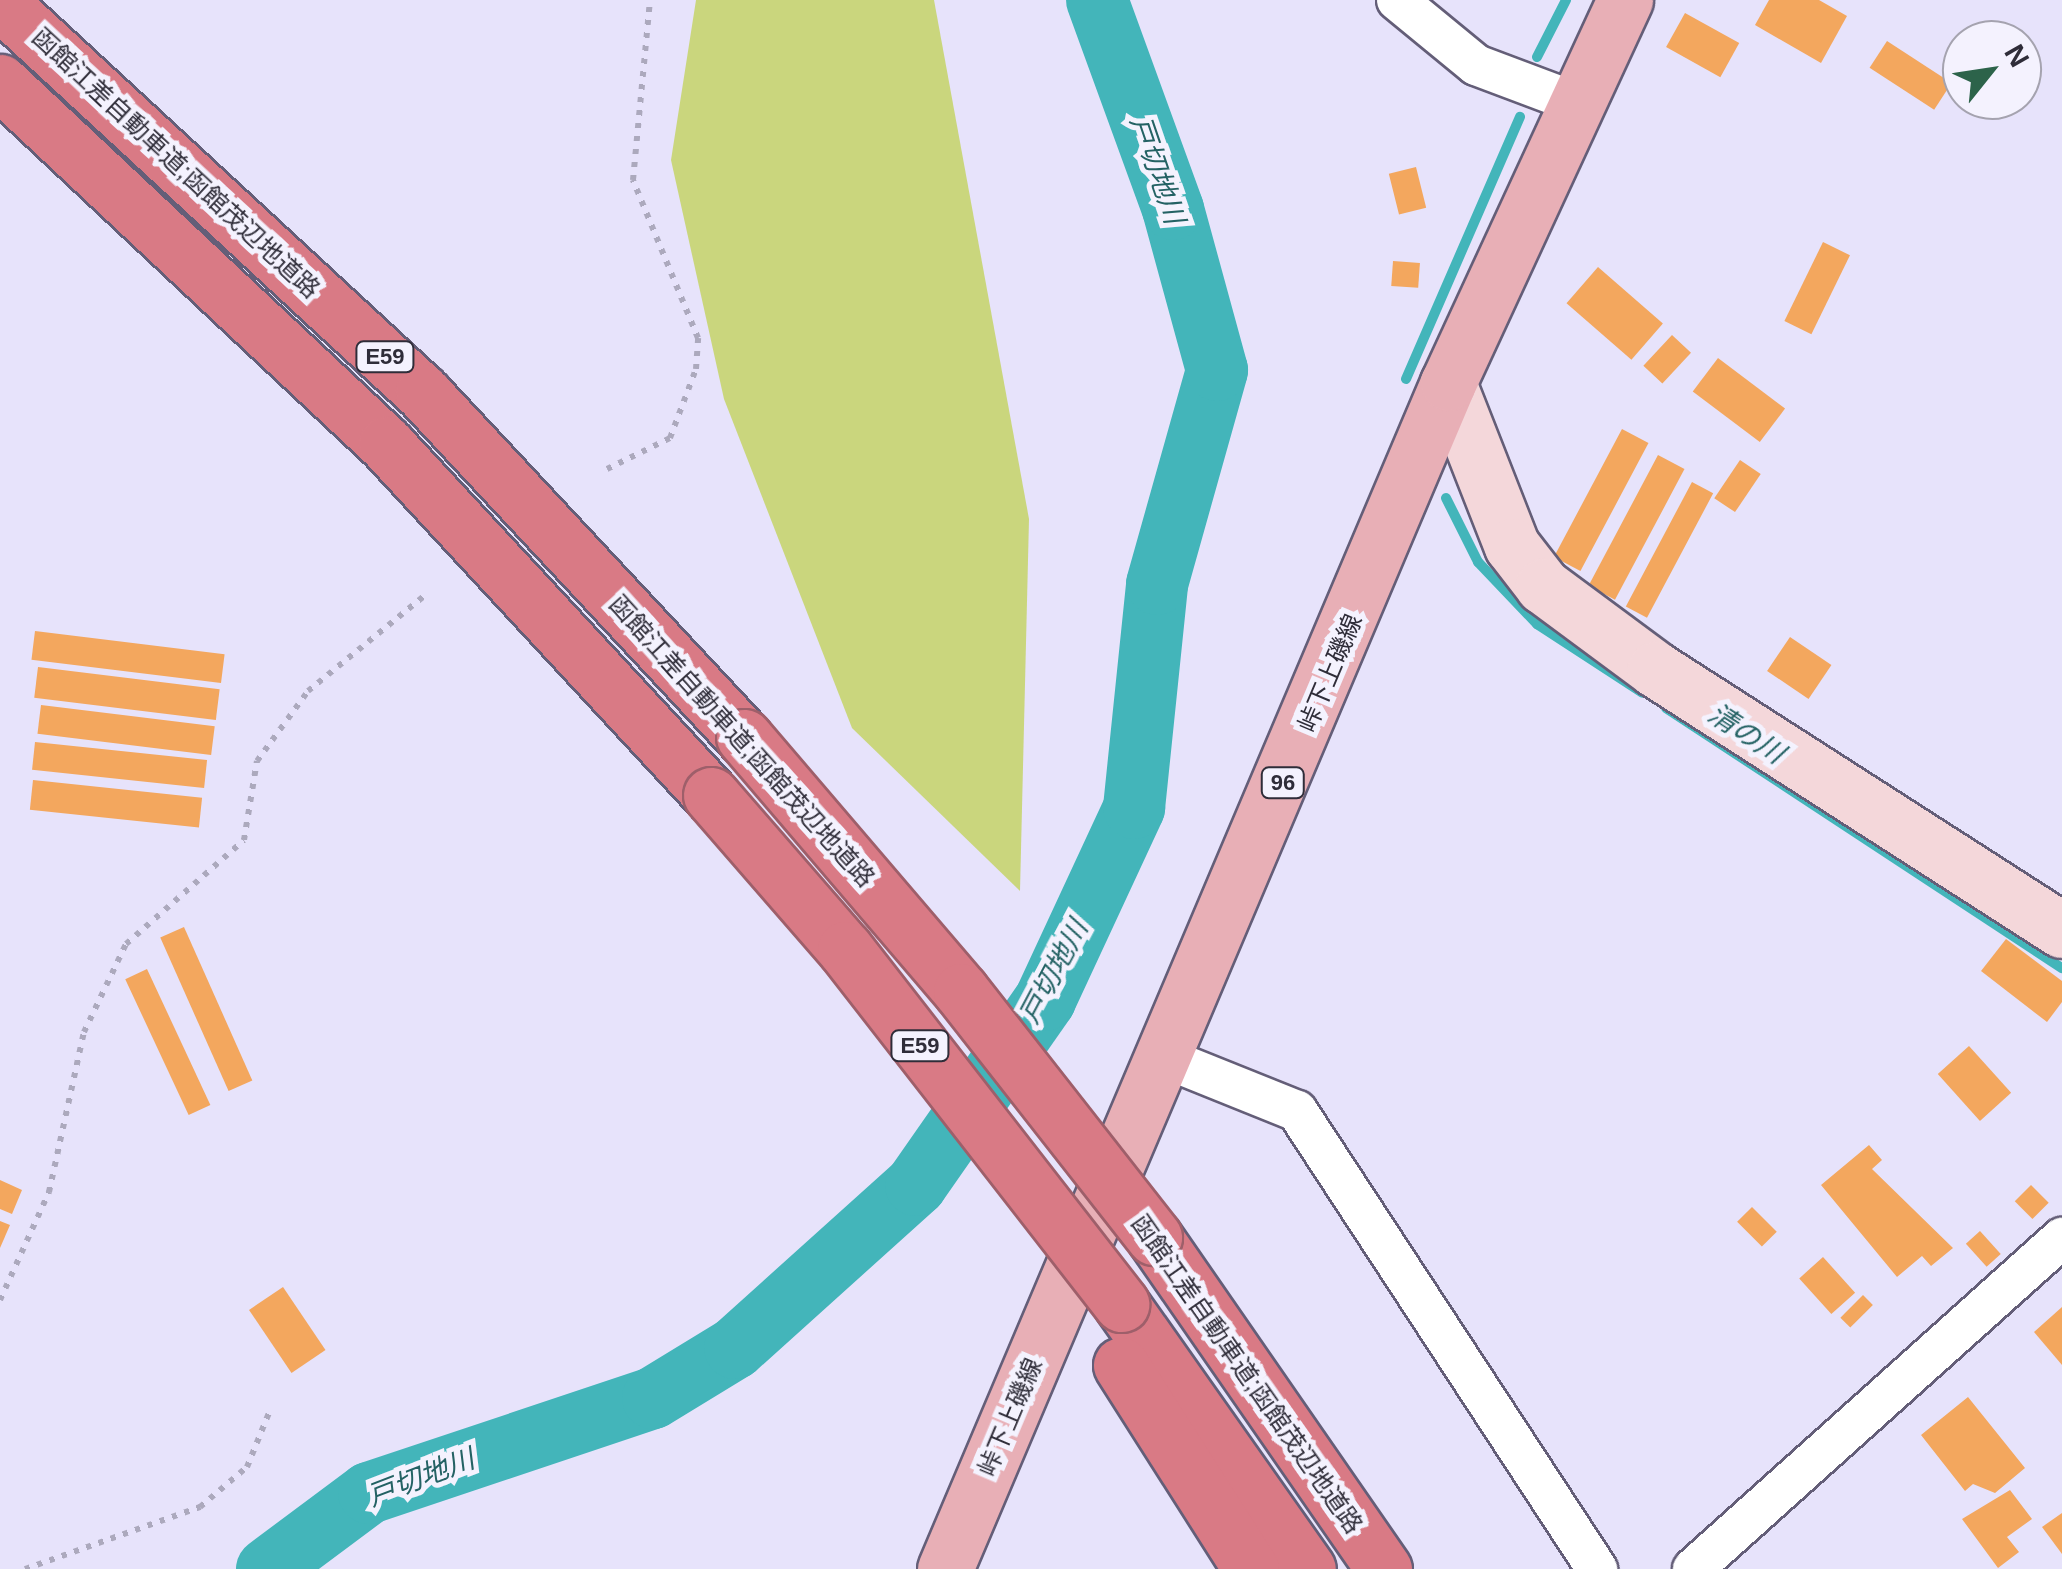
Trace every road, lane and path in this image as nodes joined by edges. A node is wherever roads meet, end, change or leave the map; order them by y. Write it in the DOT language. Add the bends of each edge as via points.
graph roads {
  1 [pos="650,0"];
  2 [pos="1397,0"];
  3 [pos="1625,0"];
  4 [pos="0,2"];
  5 [pos="0,82"];
  6 [pos="1577,103"];
  7 [pos="1448,382"];
  8 [pos="608,469"];
  9 [pos="423,597"];
  10 [pos="2062,930"];
  11 [pos="1164,1058"];
  12 [pos="2062,1238"];
  13 [pos="0,1300"];
  14 [pos="1113,1321"];
  15 [pos="271,1408"];
  16 [pos="25,1569"];
  17 [pos="945,1569"];
  18 [pos="1251,1569"];
  19 [pos="1308,1569"];
  20 [pos="1384,1569"];
  21 [pos="1597,1569"];
  22 [pos="1693,1569"];
  1 -- 8 [label="path" via="633,180 698,338 696,369 670,438"];
  2 -- 6 [label="street" via="1476,66"];
  3 -- 6 [label="main road, 峠下上磯線 / 96"];
  4 -- 20 [label="highway, 函館江差自動車道;函館茂辺地道路 / E59, bridge" via="423,394 744,737 961,990 1154,1237"];
  5 -- 14 [label="highway, E59, bridge" via="386,444 711,795 845,950"];
  6 -- 7 [label="main road, 峠下上磯線 / 96"];
  7 -- 10 [label="street" via="1505,530 1543,586 1655,669"];
  7 -- 11 [label="main road, 峠下上磯線 / 96"];
  9 -- 13 [label="path" via="308,691 257,761 244,840 126,944 84,1032 48,1192"];
  11 -- 17 [label="main road, 峠下上磯線 / 96"];
  11 -- 21 [label="street" via="1298,1111"];
  12 -- 22 [label="street"];
  14 -- 18 [label="highway"];
  14 -- 19 [label="highway"];
  15 -- 16 [label="path" via="247,1467 200,1508"];
}
